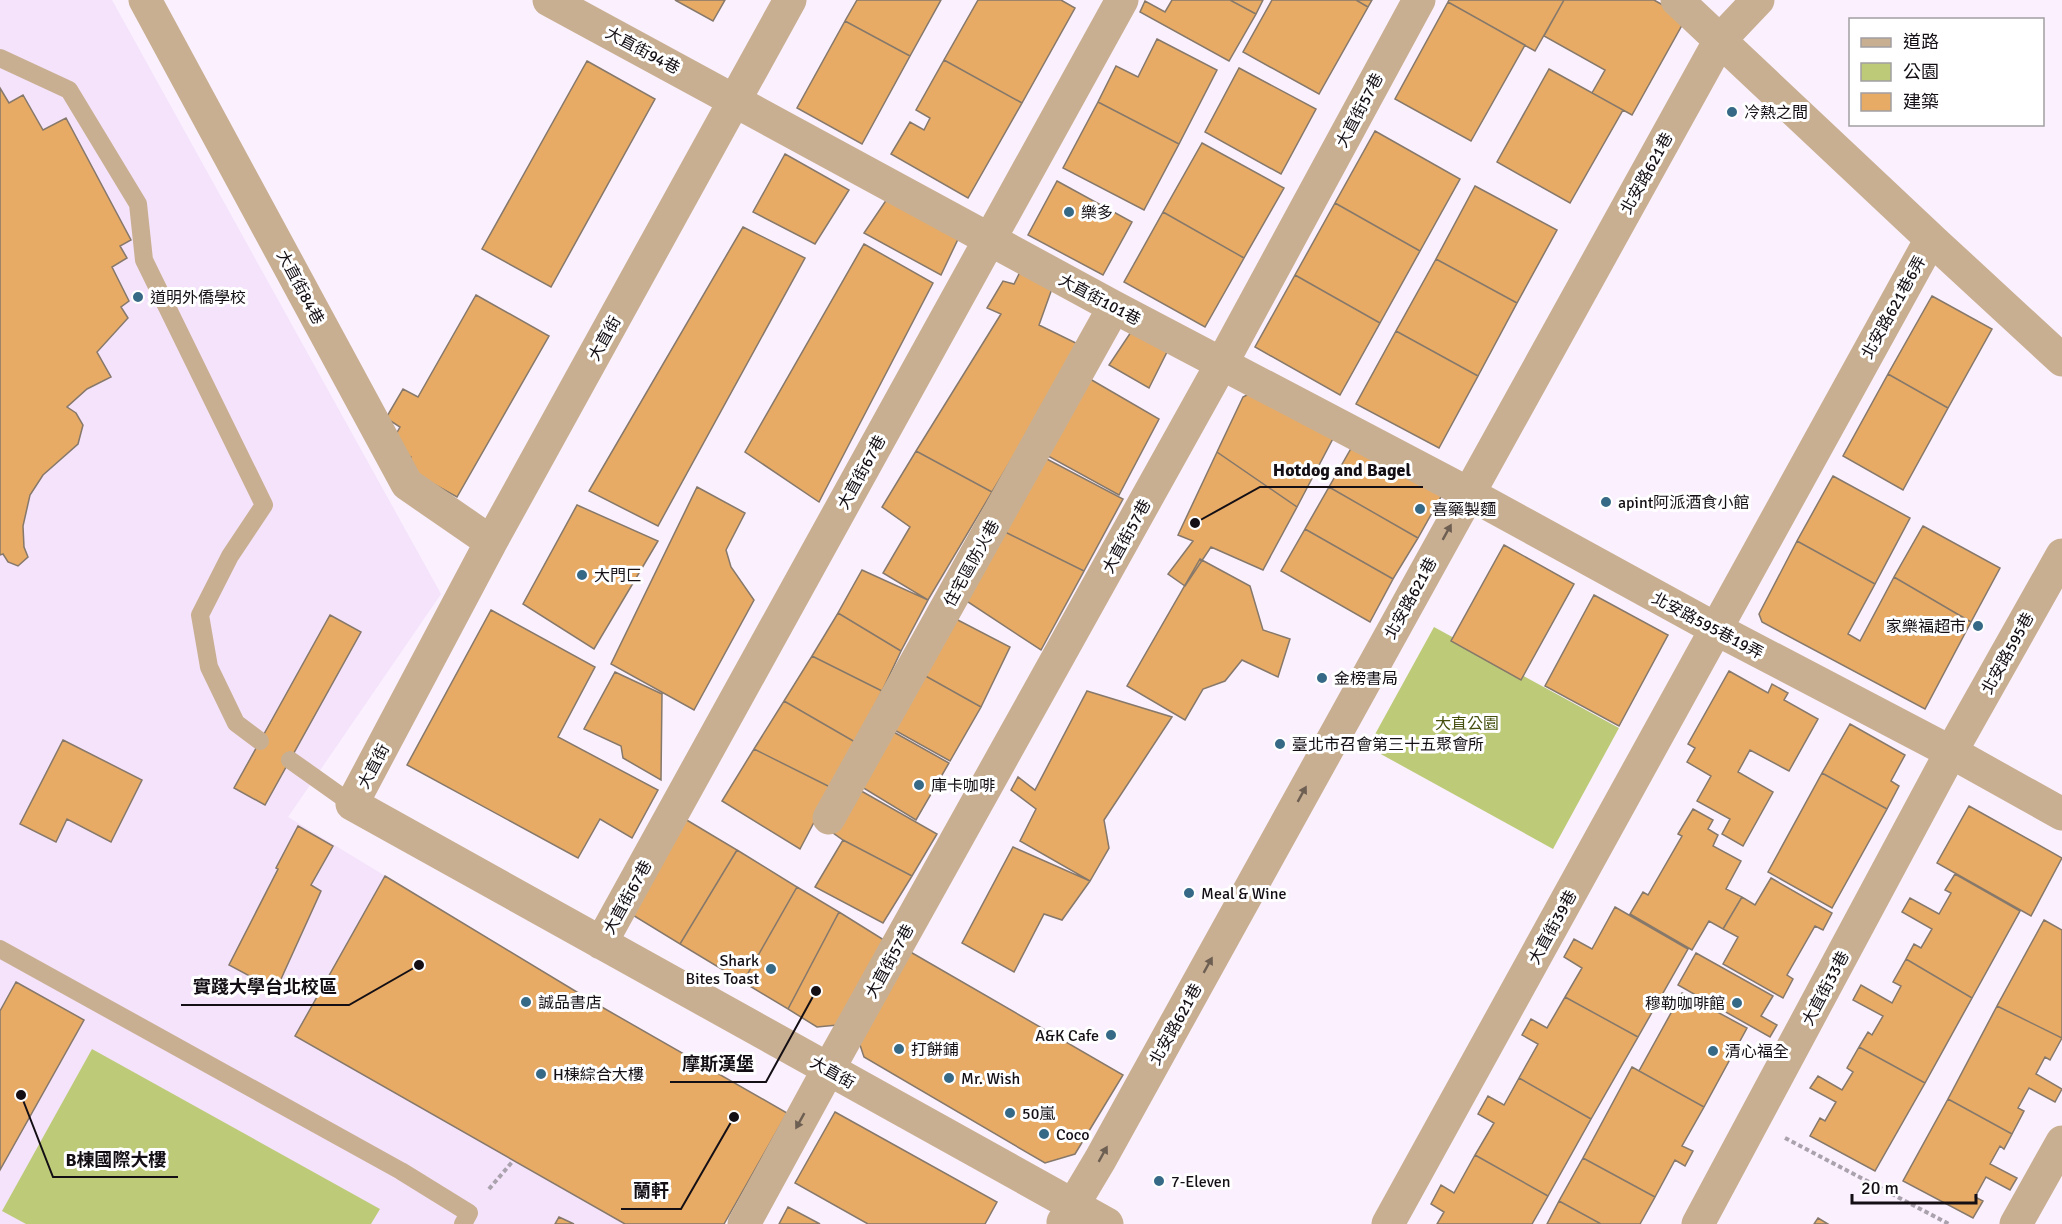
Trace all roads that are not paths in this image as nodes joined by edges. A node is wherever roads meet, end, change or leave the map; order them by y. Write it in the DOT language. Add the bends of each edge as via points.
graph roads {
  1 [pos="146,0"];
  2 [pos="549,0"];
  3 [pos="790,0"];
  4 [pos="1122,0"];
  5 [pos="1419,0"];
  6 [pos="1677,0"];
  7 [pos="1758,0"];
  8 [pos="1720,40"];
  9 [pos="0,58"];
  10 [pos="735,100"];
  11 [pos="989,239"];
  12 [pos="1931,239"];
  13 [pos="1114,307"];
  14 [pos="2062,360"];
  15 [pos="1222,363"];
  16 [pos="1468,493"];
  17 [pos="491,542"];
  18 [pos="2062,555"];
  19 [pos="1716,629"];
  20 [pos="260,741"];
  21 [pos="1951,752"];
  22 [pos="290,760"];
  23 [pos="352,804"];
  24 [pos="2062,814"];
  25 [pos="829,818"];
  26 [pos="601,944"];
  27 [pos="0,949"];
  28 [pos="828,1070"];
  29 [pos="2062,1142"];
  30 [pos="1068,1214"];
  31 [pos="466,1218"];
  32 [pos="744,1224"];
  33 [pos="1107,1224"];
  34 [pos="1388,1224"];
  35 [pos="1698,1224"];
  36 [pos="2016,1224"];
  1 -- 17 [label="street, 大直街84巷" via="407,484"];
  2 -- 10 [label="street, 大直街94巷"];
  3 -- 10 [label="street, 大直街"];
  4 -- 11 [label="street, 大直街67巷"];
  5 -- 15 [label="street, 大直街57巷"];
  6 -- 8 [label="street, 北安路621巷6弄"];
  7 -- 8 [label="street, 北安路621巷"];
  8 -- 12 [label="street, 北安路621巷6弄"];
  8 -- 16 [label="street, 北安路621巷"];
  9 -- 20 [label="lane" via="69,90 138,204 144,260 264,505 230,556 200,615 209,667 236,723"];
  10 -- 11 [label="street, 大直街101巷"];
  10 -- 17 [label="street, 大直街"];
  11 -- 13 [label="street, 大直街101巷"];
  11 -- 26 [label="street, 大直街67巷"];
  12 -- 14 [label="street"];
  12 -- 19 [label="street, 北安路621巷6弄"];
  13 -- 15 [label="street, 大直街101巷"];
  13 -- 25 [label="street, 住宅區防火巷"];
  15 -- 16 [label="street, 大直街101巷"];
  15 -- 28 [label="street, 大直街57巷"];
  16 -- 19 [label="street, 北安路595巷19弄"];
  30 -- 16 [label="street, 北安路621巷, one-way"];
  17 -- 23 [label="street, 大直街"];
  18 -- 21 [label="street, 北安路595巷"];
  19 -- 21 [label="street, 北安路595巷19弄"];
  19 -- 34 [label="street, 大直街39巷"];
  21 -- 24 [label="street, 北安路595巷19弄"];
  21 -- 35 [label="street, 大直街33巷"];
  22 -- 23 [label="lane"];
  23 -- 26 [label="street, 大直街"];
  26 -- 28 [label="street, 大直街"];
  27 -- 31 [label="lane" via="401,1171"];
  28 -- 30 [label="street, 大直街"];
  28 -- 32 [label="street, 大直街57巷, one-way"];
  29 -- 36 [label="street"];
  30 -- 33 [label="street, 大直街"];
}
